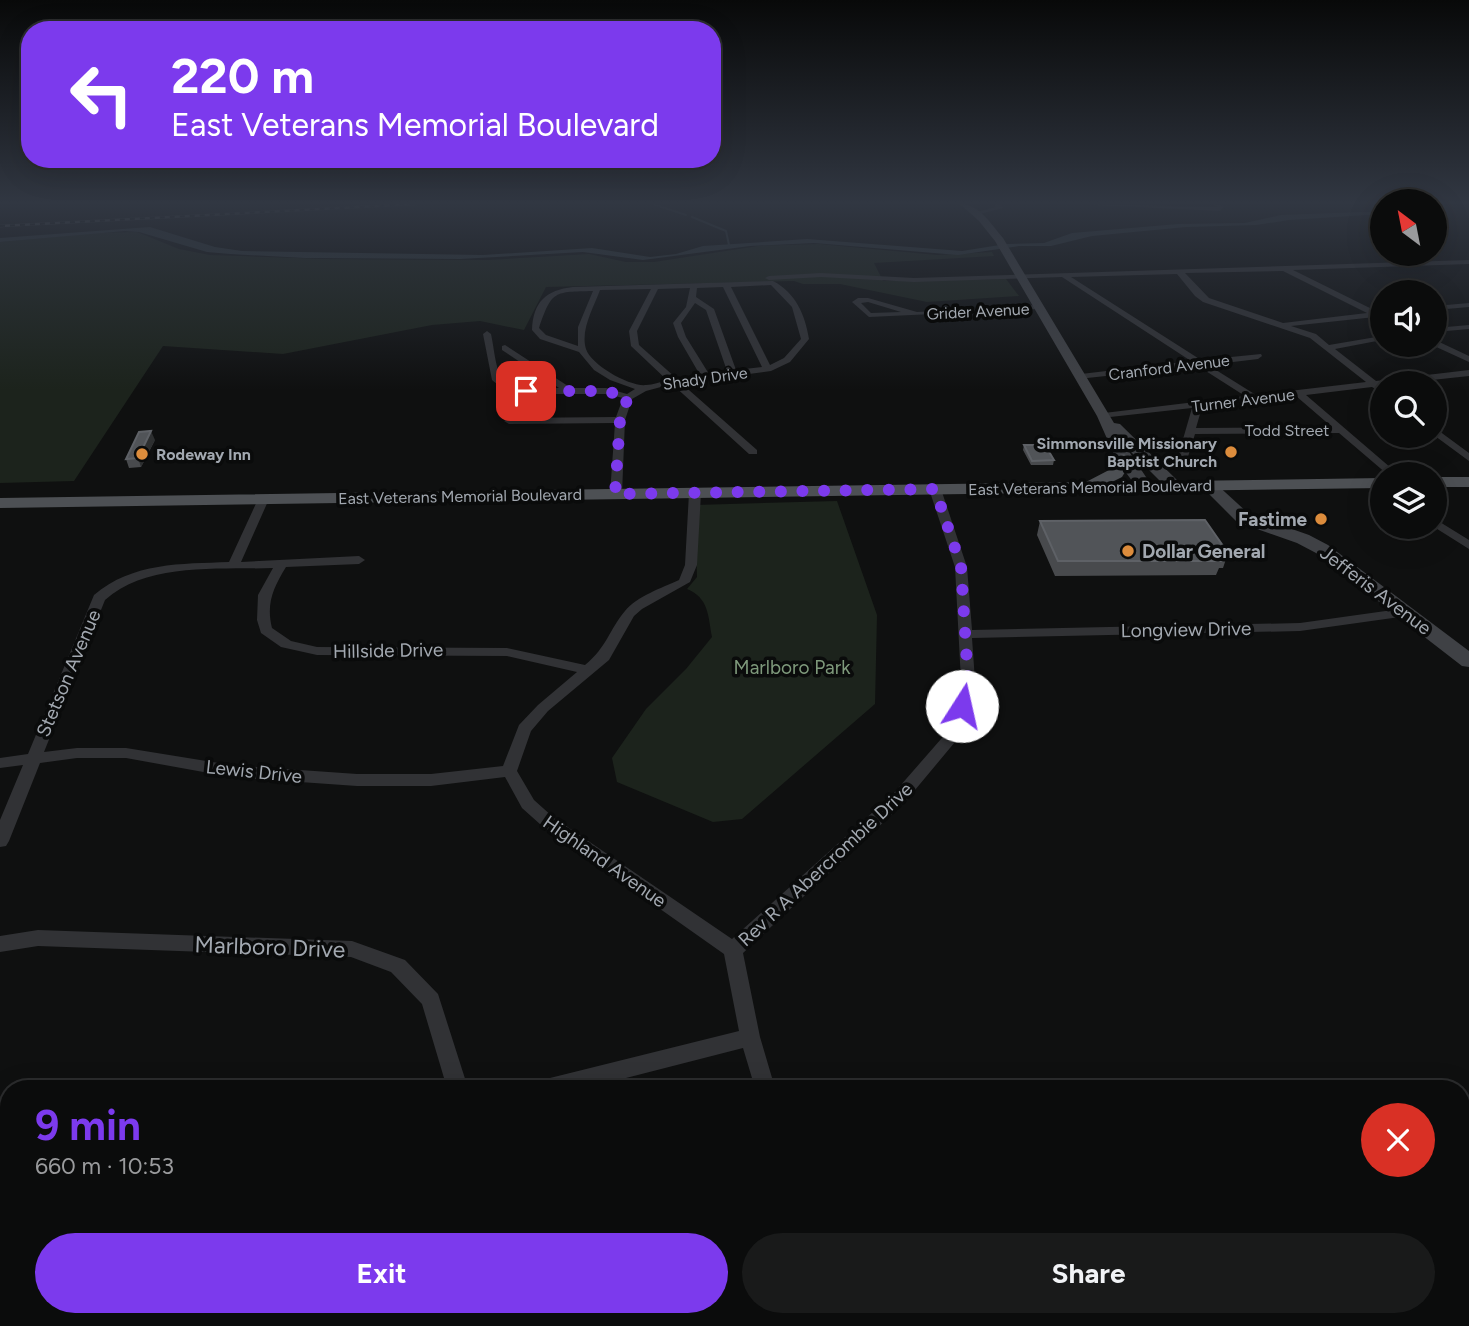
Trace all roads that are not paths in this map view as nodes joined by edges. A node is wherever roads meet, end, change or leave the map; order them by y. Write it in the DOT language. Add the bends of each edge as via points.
graph roads {
  1 [pos="1015,266"];
  2 [pos="1366,266"];
  3 [pos="1284,269"];
  4 [pos="1180,271"];
  5 [pos="1063,275"];
  6 [pos="1021,276"];
  7 [pos="771,281"];
  8 [pos="726,285"];
  9 [pos="656,286"];
  10 [pos="694,286"];
  11 [pos="597,289"];
  12 [pos="692,298"];
  13 [pos="1469,305"];
  14 [pos="1039,307"];
  15 [pos="1447,307"];
  16 [pos="1370,310"];
  17 [pos="917,314"];
  18 [pos="1370,316"];
  19 [pos="1282,325"];
  20 [pos="1469,327"];
  21 [pos="1447,329"];
  22 [pos="487,334"];
  23 [pos="1370,340"];
  24 [pos="1330,347"];
  25 [pos="505,348"];
  26 [pos="582,349"];
  27 [pos="1447,349"];
  28 [pos="1258,356"];
  29 [pos="492,357"];
  30 [pos="519,357"];
  31 [pos="1469,359"];
  32 [pos="1199,363"];
  33 [pos="768,369"];
  34 [pos="732,372"];
  35 [pos="1469,373"];
  36 [pos="705,375"];
  37 [pos="1447,376"];
  38 [pos="1081,377"];
  39 [pos="1370,377"];
  40 [pos="673,381"];
  41 [pos="1370,386"];
  42 [pos="643,389"];
  43 [pos="569,391"];
  44 [pos="1298,393"];
  45 [pos="628,397"];
  46 [pos="1254,398"];
  47 [pos="1199,405"];
  48 [pos="1104,416"];
  49 [pos="620,420"];
  50 [pos="509,421"];
  51 [pos="1341,430"];
  52 [pos="1191,431"];
  53 [pos="1447,441"];
  54 [pos="753,452"];
  55 [pos="1469,458"];
  56 [pos="1124,459"];
  57 [pos="1182,460"];
  58 [pos="1379,462"];
  59 [pos="1447,482"];
  60 [pos="1469,482"];
  61 [pos="1370,484"];
  62 [pos="1173,485"];
  63 [pos="1208,485"];
  64 [pos="1144,486"];
  65 [pos="1087,487"];
  66 [pos="935,489"];
  67 [pos="695,493"];
  68 [pos="615,494"];
  69 [pos="264,499"];
  70 [pos="0,503"];
  71 [pos="1447,530"];
  72 [pos="1469,545"];
  73 [pos="359,560"];
  74 [pos="282,563"];
  75 [pos="233,564"];
  76 [pos="1407,612"];
  77 [pos="965,634"];
  78 [pos="1469,661"];
  79 [pos="587,670"];
  80 [pos="33,758"];
  81 [pos="0,763"];
  82 [pos="509,771"];
  83 [pos="0,841"];
  84 [pos="0,944"];
  85 [pos="733,950"];
  86 [pos="750,1037"];
  87 [pos="455,1080"];
  88 [pos="581,1080"];
  89 [pos="763,1080"];
  1 -- 6 [label="main road"];
  2 -- 3 [label="street"];
  3 -- 4 [label="street"];
  3 -- 16 [label="street"];
  4 -- 5 [label="street"];
  4 -- 19 [label="street" via="1206,300"];
  5 -- 6 [label="street"];
  5 -- 32 [label="street"];
  6 -- 7 [label="street" via="896,280 821,275"];
  6 -- 14 [label="main road"];
  7 -- 8 [label="street"];
  7 -- 33 [label="street, Shady Drive" via="801,312 805,339 787,360"];
  8 -- 10 [label="street"];
  8 -- 33 [label="street"];
  9 -- 10 [label="street"];
  9 -- 11 [label="street"];
  9 -- 40 [label="street" via="636,321 634,339 640,352"];
  10 -- 12 [label="street"];
  11 -- 26 [label="street" via="582,327"];
  11 -- 26 [label="street" via="552,291 535,328 543,337"];
  12 -- 34 [label="street" via="710,309"];
  12 -- 36 [label="street" via="677,323"];
  13 -- 15 [label="street"];
  14 -- 17 [label="street, Grider Avenue"];
  14 -- 38 [label="main road"];
  17 -- 17 [label="street, Grider Avenue" via="869,315 857,301 868,300"];
  18 -- 19 [label="street"];
  19 -- 24 [label="street"];
  20 -- 21 [label="street"];
  22 -- 29 [label="street"];
  23 -- 24 [label="street"];
  24 -- 39 [label="street"];
  25 -- 30 [label="street"];
  26 -- 42 [label="street" via="597,368"];
  27 -- 31 [label="street"];
  28 -- 32 [label="street, Cranford Avenue"];
  29 -- 30 [label="street"];
  29 -- 43 [label="street" via="497,380 506,387"];
  30 -- 43 [label="street"];
  32 -- 38 [label="street, Cranford Avenue"];
  32 -- 46 [label="street"];
  33 -- 34 [label="street, Shady Drive"];
  34 -- 36 [label="street, Shady Drive"];
  35 -- 37 [label="street, Turner Avenue"];
  36 -- 40 [label="street, Shady Drive"];
  38 -- 48 [label="main road"];
  40 -- 42 [label="street, Shady Drive"];
  40 -- 54 [label="street"];
  41 -- 44 [label="street, Turner Avenue"];
  42 -- 45 [label="street, Shady Drive"];
  43 -- 45 [label="street" via="606,391"];
  44 -- 46 [label="street, Turner Avenue"];
  44 -- 51 [label="street"];
  45 -- 49 [label="street"];
  46 -- 47 [label="street, Turner Avenue"];
  47 -- 48 [label="street, Turner Avenue"];
  47 -- 52 [label="street"];
  48 -- 56 [label="main road"];
  48 -- 62 [label="main road"];
  49 -- 50 [label="street"];
  49 -- 68 [label="street"];
  51 -- 52 [label="street, Todd Street"];
  51 -- 58 [label="street"];
  52 -- 57 [label="street"];
  53 -- 55 [label="street"];
  56 -- 64 [label="main road"];
  56 -- 65 [label="main road" via="1116,474"];
  59 -- 60 [label="main road"];
  61 -- 63 [label="main road, East Veterans Memorial Boulevard"];
  62 -- 63 [label="main road, East Veterans Memorial Boulevard"];
  62 -- 64 [label="main road, East Veterans Memorial Boulevard"];
  63 -- 76 [label="main road, Jefferis Avenue" via="1243,519 1322,549"];
  64 -- 65 [label="main road, East Veterans Memorial Boulevard"];
  65 -- 66 [label="main road, East Veterans Memorial Boulevard"];
  66 -- 67 [label="main road, East Veterans Memorial Boulevard"];
  66 -- 77 [label="street, Rev R A Abercrombie Drive" via="961,566"];
  67 -- 68 [label="main road, East Veterans Memorial Boulevard"];
  67 -- 79 [label="street" via="691,565 684,582 636,606 604,657"];
  68 -- 69 [label="main road, East Veterans Memorial Boulevard"];
  69 -- 70 [label="main road, East Veterans Memorial Boulevard"];
  69 -- 75 [label="street"];
  71 -- 72 [label="street"];
  73 -- 74 [label="street, Stetson Avenue"];
  74 -- 75 [label="street, Stetson Avenue"];
  74 -- 79 [label="street, Hillside Drive" via="260,611 266,631 286,644 317,651 506,652"];
  75 -- 80 [label="street, Stetson Avenue" via="143,573 99,597"];
  76 -- 77 [label="street, Longview Drive" via="1300,627"];
  76 -- 78 [label="main road, Jefferis Avenue"];
  77 -- 85 [label="street, Rev R A Abercrombie Drive" via="968,681 955,732 899,798"];
  79 -- 82 [label="street" via="524,729"];
  80 -- 81 [label="street, Lewis Drive"];
  80 -- 82 [label="street, Lewis Drive" via="126,753 231,771 357,780 430,780"];
  80 -- 83 [label="street, Stetson Avenue"];
  82 -- 85 [label="street, Highland Avenue" via="528,804 547,821"];
  84 -- 87 [label="street, Marlboro Drive" via="38,938 352,948 398,966 431,1000"];
  85 -- 86 [label="street, Rev R A Abercrombie Drive"];
  86 -- 88 [label="street"];
  86 -- 89 [label="street, Rev R A Abercrombie Drive"];
}
